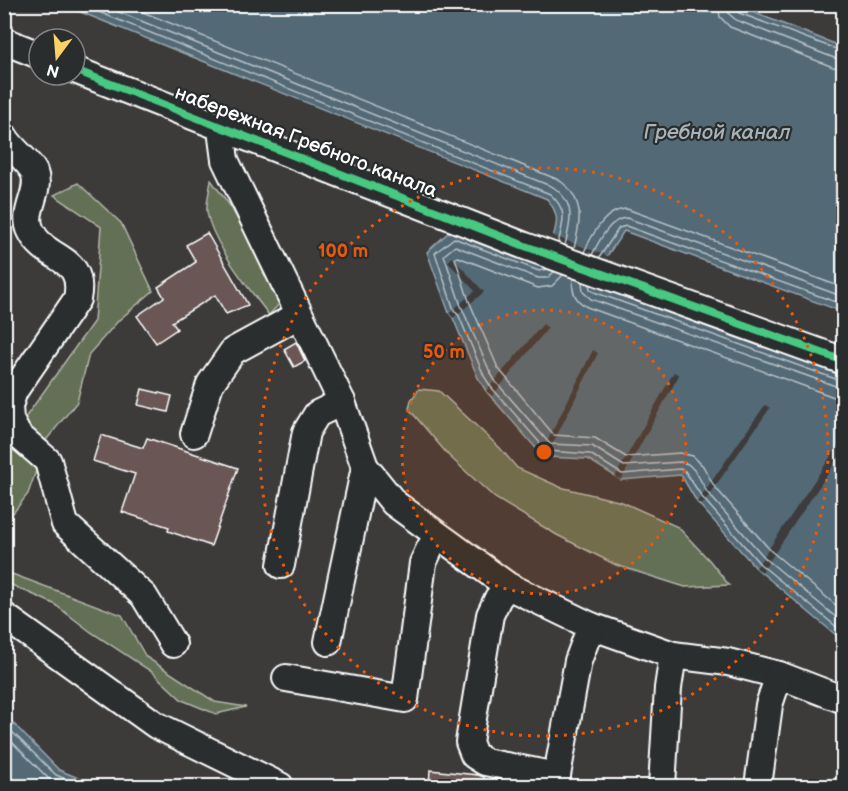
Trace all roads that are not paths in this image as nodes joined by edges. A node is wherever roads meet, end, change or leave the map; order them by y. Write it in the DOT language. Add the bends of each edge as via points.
graph roads {
  1 [pos="6,46"];
  2 [pos="27,52"];
  3 [pos="87,74"];
  4 [pos="225,128"];
  5 [pos="4,136"];
  6 [pos="299,315"];
  7 [pos="843,361"];
  8 [pos="342,402"];
  9 [pos="194,434"];
  10 [pos="365,467"];
  11 [pos="438,536"];
  12 [pos="281,566"];
  13 [pos="508,586"];
  14 [pos="4,616"];
  15 [pos="591,626"];
  16 [pos="328,642"];
  17 [pos="173,644"];
  18 [pos="673,655"];
  19 [pos="779,675"];
  20 [pos="286,678"];
  21 [pos="843,700"];
  22 [pos="556,781"];
  23 [pos="280,786"];
  24 [pos="662,786"];
  25 [pos="758,786"];
  1 -- 2 [label="street"];
  3 -- 4 [label="street, набережная Гребного канала"];
  4 -- 6 [label="street" via="225,160"];
  4 -- 7 [label="street, набережная Гребного канала" via="525,246"];
  5 -- 17 [label="street" via="33,171 36,185 27,215 31,231 42,245 75,270 80,284 77,299 14,391 10,420 18,435 48,461 65,524 144,596"];
  6 -- 8 [label="street"];
  6 -- 9 [label="street" via="233,351 210,384"];
  8 -- 10 [label="street"];
  8 -- 12 [label="street" via="317,414 306,432"];
  10 -- 11 [label="street" via="394,503"];
  10 -- 16 [label="street"];
  11 -- 13 [label="street"];
  11 -- 20 [label="street" via="423,563 405,699"];
  13 -- 15 [label="street"];
  13 -- 22 [label="street" via="490,615 469,742 474,755 485,762"];
  14 -- 23 [label="street" via="156,725"];
  15 -- 18 [label="street"];
  15 -- 22 [label="street" via="578,661"];
  18 -- 19 [label="street" via="728,662"];
  18 -- 24 [label="street"];
  19 -- 21 [label="street"];
  19 -- 25 [label="street" via="769,705"];
}
